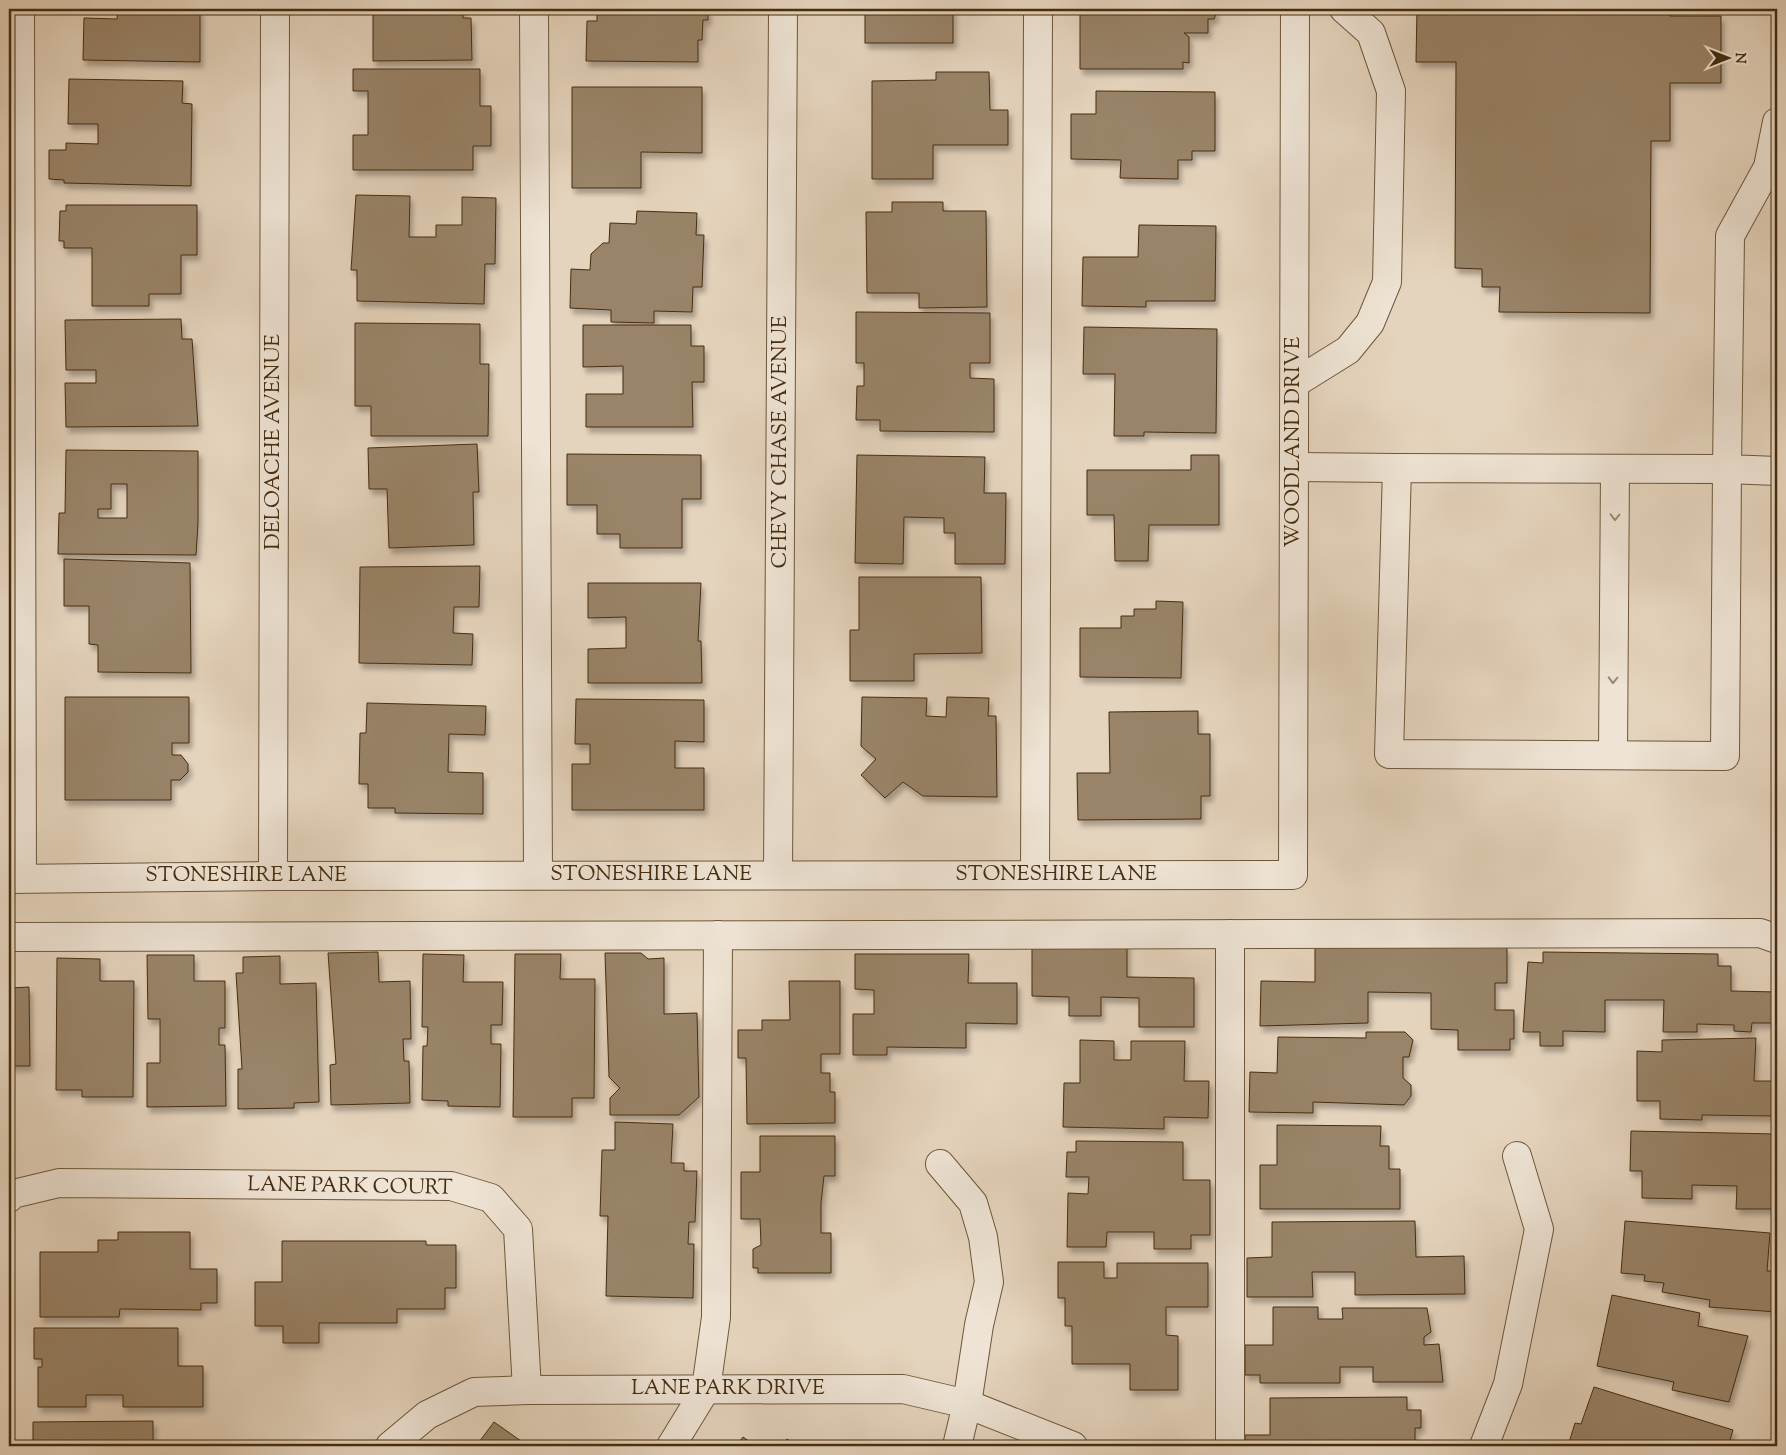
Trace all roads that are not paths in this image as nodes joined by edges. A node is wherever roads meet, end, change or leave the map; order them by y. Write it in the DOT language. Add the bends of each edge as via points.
graph roads {
  1 [pos="20,9"];
  2 [pos="275,9"];
  3 [pos="534,9"];
  4 [pos="783,9"];
  5 [pos="1038,9"];
  6 [pos="1295,9"];
  7 [pos="1344,9"];
  8 [pos="1777,122"];
  9 [pos="1295,383"];
  10 [pos="1294,467"];
  11 [pos="1397,468"];
  12 [pos="1615,469"];
  13 [pos="1727,469"];
  14 [pos="1777,471"];
  15 [pos="1613,755"];
  16 [pos="538,875"];
  17 [pos="778,875"];
  18 [pos="1035,875"];
  19 [pos="1293,875"];
  20 [pos="273,876"];
  21 [pos="16,878"];
  22 [pos="1230,934"];
  23 [pos="718,936"];
  24 [pos="9,938"];
  25 [pos="1777,939"];
  26 [pos="1517,1156"];
  27 [pos="940,1164"];
  28 [pos="9,1198"];
  29 [pos="706,1389"];
  30 [pos="527,1390"];
  31 [pos="967,1404"];
  32 [pos="390,1446"];
  33 [pos="671,1446"];
  34 [pos="957,1446"];
  35 [pos="1072,1446"];
  36 [pos="1230,1446"];
  37 [pos="1484,1446"];
  1 -- 21 [label="street"];
  2 -- 20 [label="street, DELOACHE AVENUE"];
  3 -- 16 [label="street"];
  4 -- 17 [label="street, CHEVY CHASE AVENUE"];
  5 -- 18 [label="street"];
  6 -- 9 [label="street, WOODLAND DRIVE"];
  7 -- 9 [label="street" via="1371,33 1391,91 1388,282 1370,323 1348,350"];
  8 -- 13 [label="street" via="1768,167 1730,236"];
  9 -- 10 [label="street, WOODLAND DRIVE"];
  10 -- 11 [label="street"];
  10 -- 19 [label="street, WOODLAND DRIVE"];
  11 -- 12 [label="street"];
  11 -- 15 [label="street" via="1389,754"];
  12 -- 13 [label="street"];
  12 -- 15 [label="street, one-way"];
  13 -- 14 [label="street"];
  13 -- 15 [label="street" via="1725,756"];
  16 -- 17 [label="street, STONESHIRE LANE"];
  16 -- 20 [label="street, STONESHIRE LANE"];
  17 -- 18 [label="street, STONESHIRE LANE"];
  18 -- 19 [label="street, STONESHIRE LANE"];
  20 -- 21 [label="street, STONESHIRE LANE"];
  22 -- 23 [label="street"];
  22 -- 25 [label="street" via="1760,933"];
  22 -- 36 [label="street"];
  23 -- 24 [label="street"];
  23 -- 29 [label="street" via="716,1317"];
  26 -- 37 [label="street" via="1539,1229 1508,1384"];
  27 -- 31 [label="street" via="974,1203 989,1282"];
  28 -- 30 [label="street, LANE PARK COURT" via="13,1194 58,1183 451,1186 491,1198 518,1229"];
  29 -- 30 [label="street, LANE PARK DRIVE"];
  29 -- 31 [label="street, LANE PARK DRIVE" via="903,1389"];
  29 -- 33 [label="street"];
  30 -- 32 [label="street, LANE PARK DRIVE" via="474,1392 427,1415"];
  31 -- 34 [label="street"];
  31 -- 35 [label="street, LANE PARK DRIVE"];
}
